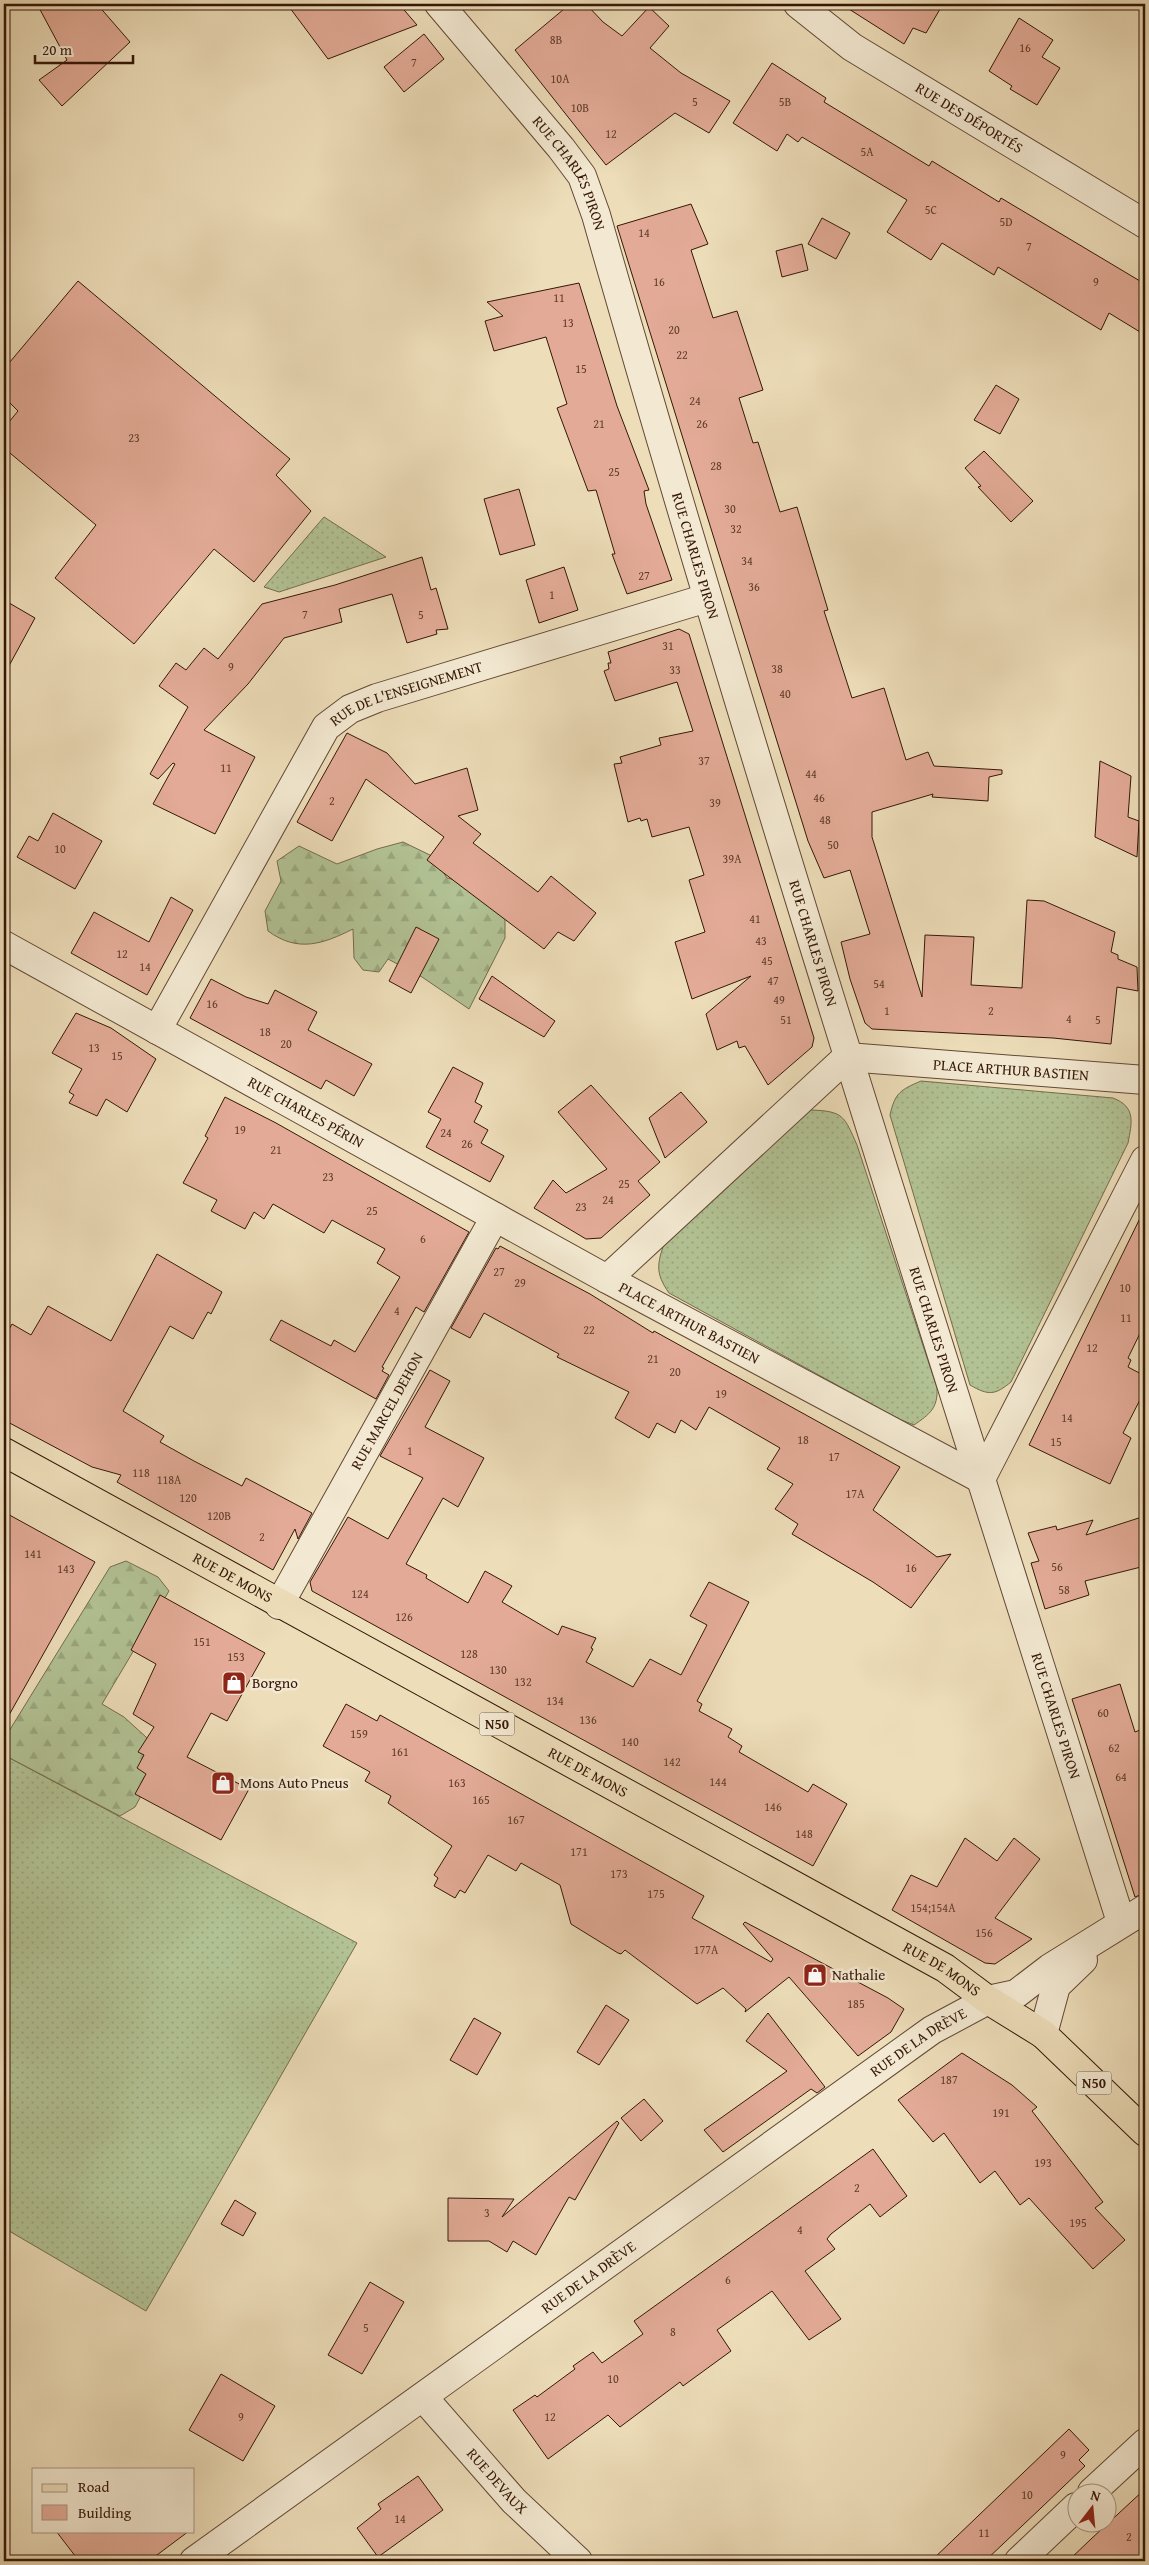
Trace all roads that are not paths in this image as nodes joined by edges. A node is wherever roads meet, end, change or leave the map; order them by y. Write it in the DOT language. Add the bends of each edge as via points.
graph roads {
  1 [pos="439,4"];
  2 [pos="798,4"];
  3 [pos="1145,224"];
  4 [pos="707,598"];
  5 [pos="4,945"];
  6 [pos="158,1030"];
  7 [pos="847,1057"];
  8 [pos="1145,1080"];
  9 [pos="1145,1160"];
  10 [pos="495,1217"];
  11 [pos="607,1279"];
  12 [pos="4,1452"];
  13 [pos="981,1479"];
  14 [pos="279,1605"];
  15 [pos="1145,1909"];
  16 [pos="1121,1922"];
  17 [pos="988,2000"];
  18 [pos="1043,2034"];
  19 [pos="1145,2132"];
  20 [pos="422,2397"];
  21 [pos="1145,2444"];
  22 [pos="1103,2482"];
  23 [pos="1066,2517"];
  24 [pos="194,2561"];
  25 [pos="578,2561"];
  26 [pos="1020,2561"];
  1 -- 4 [label="street, RUE CHARLES PIRON" via="582,176"];
  2 -- 3 [label="street, RUE DES DÉPORTÉS" via="852,47"];
  4 -- 6 [label="street, RUE DE L'ENSEIGNEMENT" via="377,698 350,709 326,727"];
  4 -- 7 [label="street, RUE CHARLES PIRON"];
  5 -- 6 [label="street, RUE CHARLES PÉRIN"];
  6 -- 10 [label="street, RUE CHARLES PÉRIN"];
  7 -- 8 [label="street, PLACE ARTHUR BASTIEN"];
  7 -- 11 [label="street, PLACE ARTHUR BASTIEN"];
  7 -- 13 [label="street, RUE CHARLES PIRON"];
  9 -- 13 [label="street"];
  10 -- 11 [label="street, RUE CHARLES PÉRIN"];
  10 -- 14 [label="street, RUE MARCEL DEHON"];
  11 -- 13 [label="street, PLACE ARTHUR BASTIEN"];
  12 -- 14 [label="main road, RUE DE MONS / N50"];
  13 -- 16 [label="street, RUE CHARLES PIRON"];
  14 -- 17 [label="main road, RUE DE MONS / N50" via="945,1968"];
  15 -- 16 [label="street"];
  16 -- 17 [label="street, RUE DE LA DRÈVE" via="1016,1994"];
  16 -- 18 [label="street" via="1056,1986"];
  17 -- 18 [label="main road, RUE DE MONS / N50"];
  17 -- 20 [label="street, RUE DE LA DRÈVE" via="932,2030"];
  18 -- 19 [label="main road, RUE DE MONS / N50"];
  20 -- 24 [label="street, RUE DE LA DRÈVE"];
  20 -- 25 [label="street, RUE DEVAUX" via="514,2501"];
  21 -- 22 [label="street"];
  23 -- 26 [label="street"];
}
